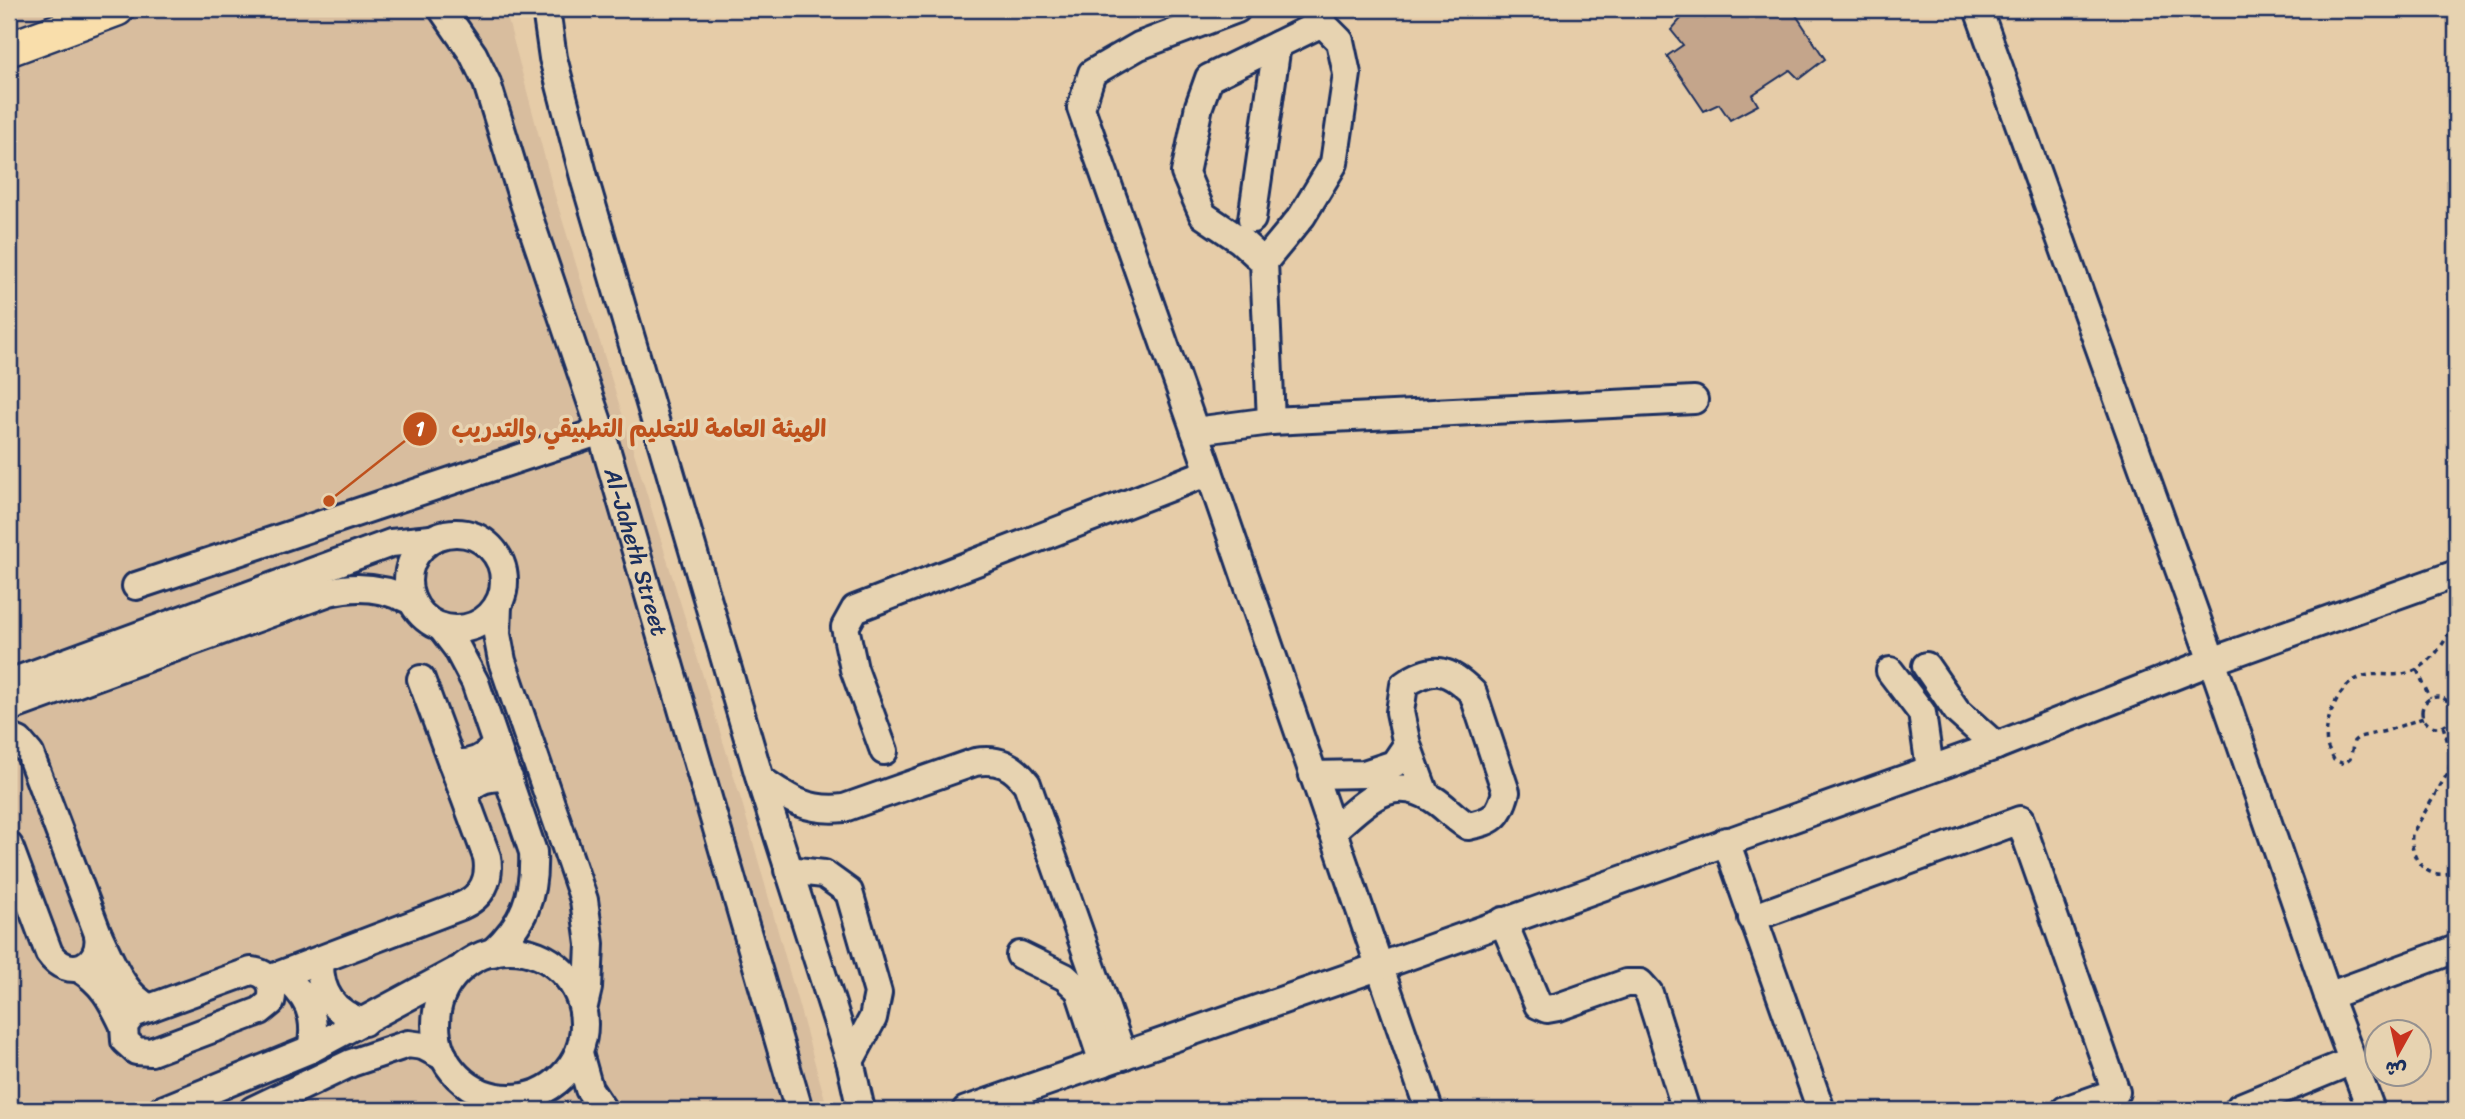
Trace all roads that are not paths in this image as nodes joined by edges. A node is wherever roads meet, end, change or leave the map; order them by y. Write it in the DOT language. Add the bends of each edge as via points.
graph roads {
  1 [pos="117,9"];
  2 [pos="442,9"];
  3 [pos="546,9"];
  4 [pos="1237,9"];
  5 [pos="1978,9"];
  6 [pos="1278,45"];
  7 [pos="9,49"];
  8 [pos="1302,216"];
  9 [pos="1252,219"];
  10 [pos="1214,222"];
  11 [pos="1264,262"];
  12 [pos="1694,401"];
  13 [pos="1271,421"];
  14 [pos="601,431"];
  15 [pos="1195,431"];
  16 [pos="1209,472"];
  17 [pos="430,539"];
  18 [pos="2456,574"];
  19 [pos="136,586"];
  20 [pos="411,601"];
  21 [pos="498,605"];
  22 [pos="441,627"];
  23 [pos="2212,662"];
  24 [pos="1926,666"];
  25 [pos="1890,671"];
  26 [pos="421,679"];
  27 [pos="9,683"];
  28 [pos="19,703"];
  29 [pos="9,737"];
  30 [pos="496,744"];
  31 [pos="1408,745"];
  32 [pos="1996,746"];
  33 [pos="884,751"];
  34 [pos="30,754"];
  35 [pos="452,764"];
  36 [pos="1930,769"];
  37 [pos="1313,775"];
  38 [pos="509,778"];
  39 [pos="760,779"];
  40 [pos="464,794"];
  41 [pos="1425,794"];
  42 [pos="1332,831"];
  43 [pos="1726,841"];
  44 [pos="9,846"];
  45 [pos="788,870"];
  46 [pos="1752,918"];
  47 [pos="1503,921"];
  48 [pos="98,934"];
  49 [pos="2456,948"];
  50 [pos="492,953"];
  51 [pos="320,960"];
  52 [pos="464,966"];
  53 [pos="1378,967"];
  54 [pos="78,968"];
  55 [pos="1094,971"];
  56 [pos="275,977"];
  57 [pos="2328,996"];
  58 [pos="150,1008"];
  59 [pos="583,1010"];
  60 [pos="364,1022"];
  61 [pos="124,1026"];
  62 [pos="311,1049"];
  63 [pos="579,1053"];
  64 [pos="444,1057"];
  65 [pos="1113,1059"];
  66 [pos="850,1061"];
  67 [pos="2352,1061"];
  68 [pos="507,1098"];
  69 [pos="162,1110"];
  70 [pos="253,1110"];
  71 [pos="539,1110"];
  72 [pos="603,1110"];
  73 [pos="799,1110"];
  74 [pos="861,1110"];
  75 [pos="966,1110"];
  76 [pos="1429,1110"];
  77 [pos="1680,1110"];
  78 [pos="1821,1110"];
  79 [pos="2065,1110"];
  80 [pos="2238,1110"];
  81 [pos="2371,1110"];
  1 -- 7 [label="main road"];
  2 -- 14 [label="street, Al-Jaheth Street" via="473,54 486,83"];
  3 -- 39 [label="street" via="553,58 585,181"];
  4 -- 15 [label="street" via="1139,46 1093,73 1081,108"];
  5 -- 23 [label="street"];
  6 -- 8 [label="street" via="1322,23 1340,41 1347,74 1334,163"];
  6 -- 9 [label="street"];
  6 -- 10 [label="street" via="1209,78 1185,173 1203,215"];
  8 -- 9 [label="street"];
  8 -- 11 [label="street"];
  9 -- 10 [label="street"];
  10 -- 11 [label="street"];
  11 -- 13 [label="street"];
  12 -- 13 [label="street"];
  13 -- 15 [label="street"];
  14 -- 19 [label="street"];
  14 -- 73 [label="street, Al-Jaheth Street"];
  15 -- 16 [label="street"];
  16 -- 33 [label="street" via="855,608 845,628 854,669"];
  16 -- 37 [label="street"];
  17 -- 20 [label="street" via="410,566 407,587"];
  17 -- 21 [label="street" via="458,532 485,542 502,564"];
  17 -- 27 [label="street" via="391,543"];
  18 -- 23 [label="street"];
  20 -- 22 [label="street"];
  20 -- 28 [label="street" via="371,587 329,592"];
  21 -- 22 [label="street" via="479,624"];
  21 -- 59 [label="street" via="497,634 504,668 584,900 590,944"];
  22 -- 30 [label="street" via="470,670"];
  23 -- 32 [label="street"];
  23 -- 57 [label="street"];
  24 -- 32 [label="street" via="1957,711"];
  25 -- 36 [label="street" via="1922,713"];
  26 -- 35 [label="street"];
  28 -- 34 [label="street"];
  29 -- 34 [label="street"];
  30 -- 35 [label="street" via="479,760"];
  30 -- 38 [label="street"];
  31 -- 37 [label="street" via="1394,764 1364,774"];
  31 -- 41 [label="street"];
  31 -- 41 [label="street" via="1400,712 1404,685 1421,673 1443,671 1473,693 1506,792 1502,808 1490,821 1468,826"];
  32 -- 36 [label="street"];
  34 -- 48 [label="street"];
  35 -- 40 [label="street"];
  36 -- 43 [label="street"];
  37 -- 42 [label="street"];
  38 -- 40 [label="street" via="482,779"];
  38 -- 50 [label="street" via="533,852 534,875 522,918"];
  39 -- 45 [label="street"];
  39 -- 55 [label="street" via="802,805 830,809 975,762 1010,766 1027,784"];
  40 -- 51 [label="street" via="489,867 478,895 461,906"];
  41 -- 42 [label="street" via="1414,788 1387,790"];
  42 -- 53 [label="street"];
  43 -- 46 [label="street"];
  43 -- 47 [label="street"];
  44 -- 54 [label="street" via="49,953 61,966"];
  45 -- 66 [label="street"];
  45 -- 66 [label="street" via="824,874 849,892 878,993 873,1018"];
  46 -- 78 [label="street"];
  46 -- 79 [label="street" via="2020,820 2116,1092"];
  47 -- 53 [label="street"];
  47 -- 77 [label="street" via="1538,1005 1558,1007 1626,983 1640,984 1649,993 1685,1107"];
  48 -- 54 [label="street" via="93,959"];
  48 -- 58 [label="street" via="127,989"];
  49 -- 57 [label="street"];
  50 -- 52 [label="street"];
  50 -- 59 [label="street" via="512,950 550,962 577,991"];
  51 -- 56 [label="street"];
  51 -- 60 [label="street" via="329,1000 338,1011"];
  52 -- 60 [label="street"];
  52 -- 64 [label="street" via="443,992 438,1008 438,1042"];
  53 -- 65 [label="street"];
  53 -- 76 [label="street"];
  54 -- 61 [label="street" via="99,982"];
  55 -- 65 [label="street"];
  55 -- 65 [label="street" via="1025,948 1079,990"];
  56 -- 58 [label="street" via="245,972"];
  56 -- 61 [label="street" via="271,1002 260,1012 151,1052 130,1047"];
  56 -- 62 [label="street" via="293,984 310,1007 314,1021"];
  57 -- 67 [label="street"];
  58 -- 61 [label="street" via="133,1014"];
  59 -- 63 [label="street"];
  60 -- 62 [label="street"];
  62 -- 69 [label="street"];
  63 -- 68 [label="street" via="570,1068 542,1091"];
  63 -- 72 [label="street" via="589,1088"];
  64 -- 68 [label="street" via="470,1086"];
  64 -- 70 [label="street" via="408,1044 351,1063"];
  65 -- 75 [label="street"];
  66 -- 74 [label="street"];
  67 -- 80 [label="street"];
  67 -- 81 [label="street"];
  68 -- 71 [label="street"];
}
